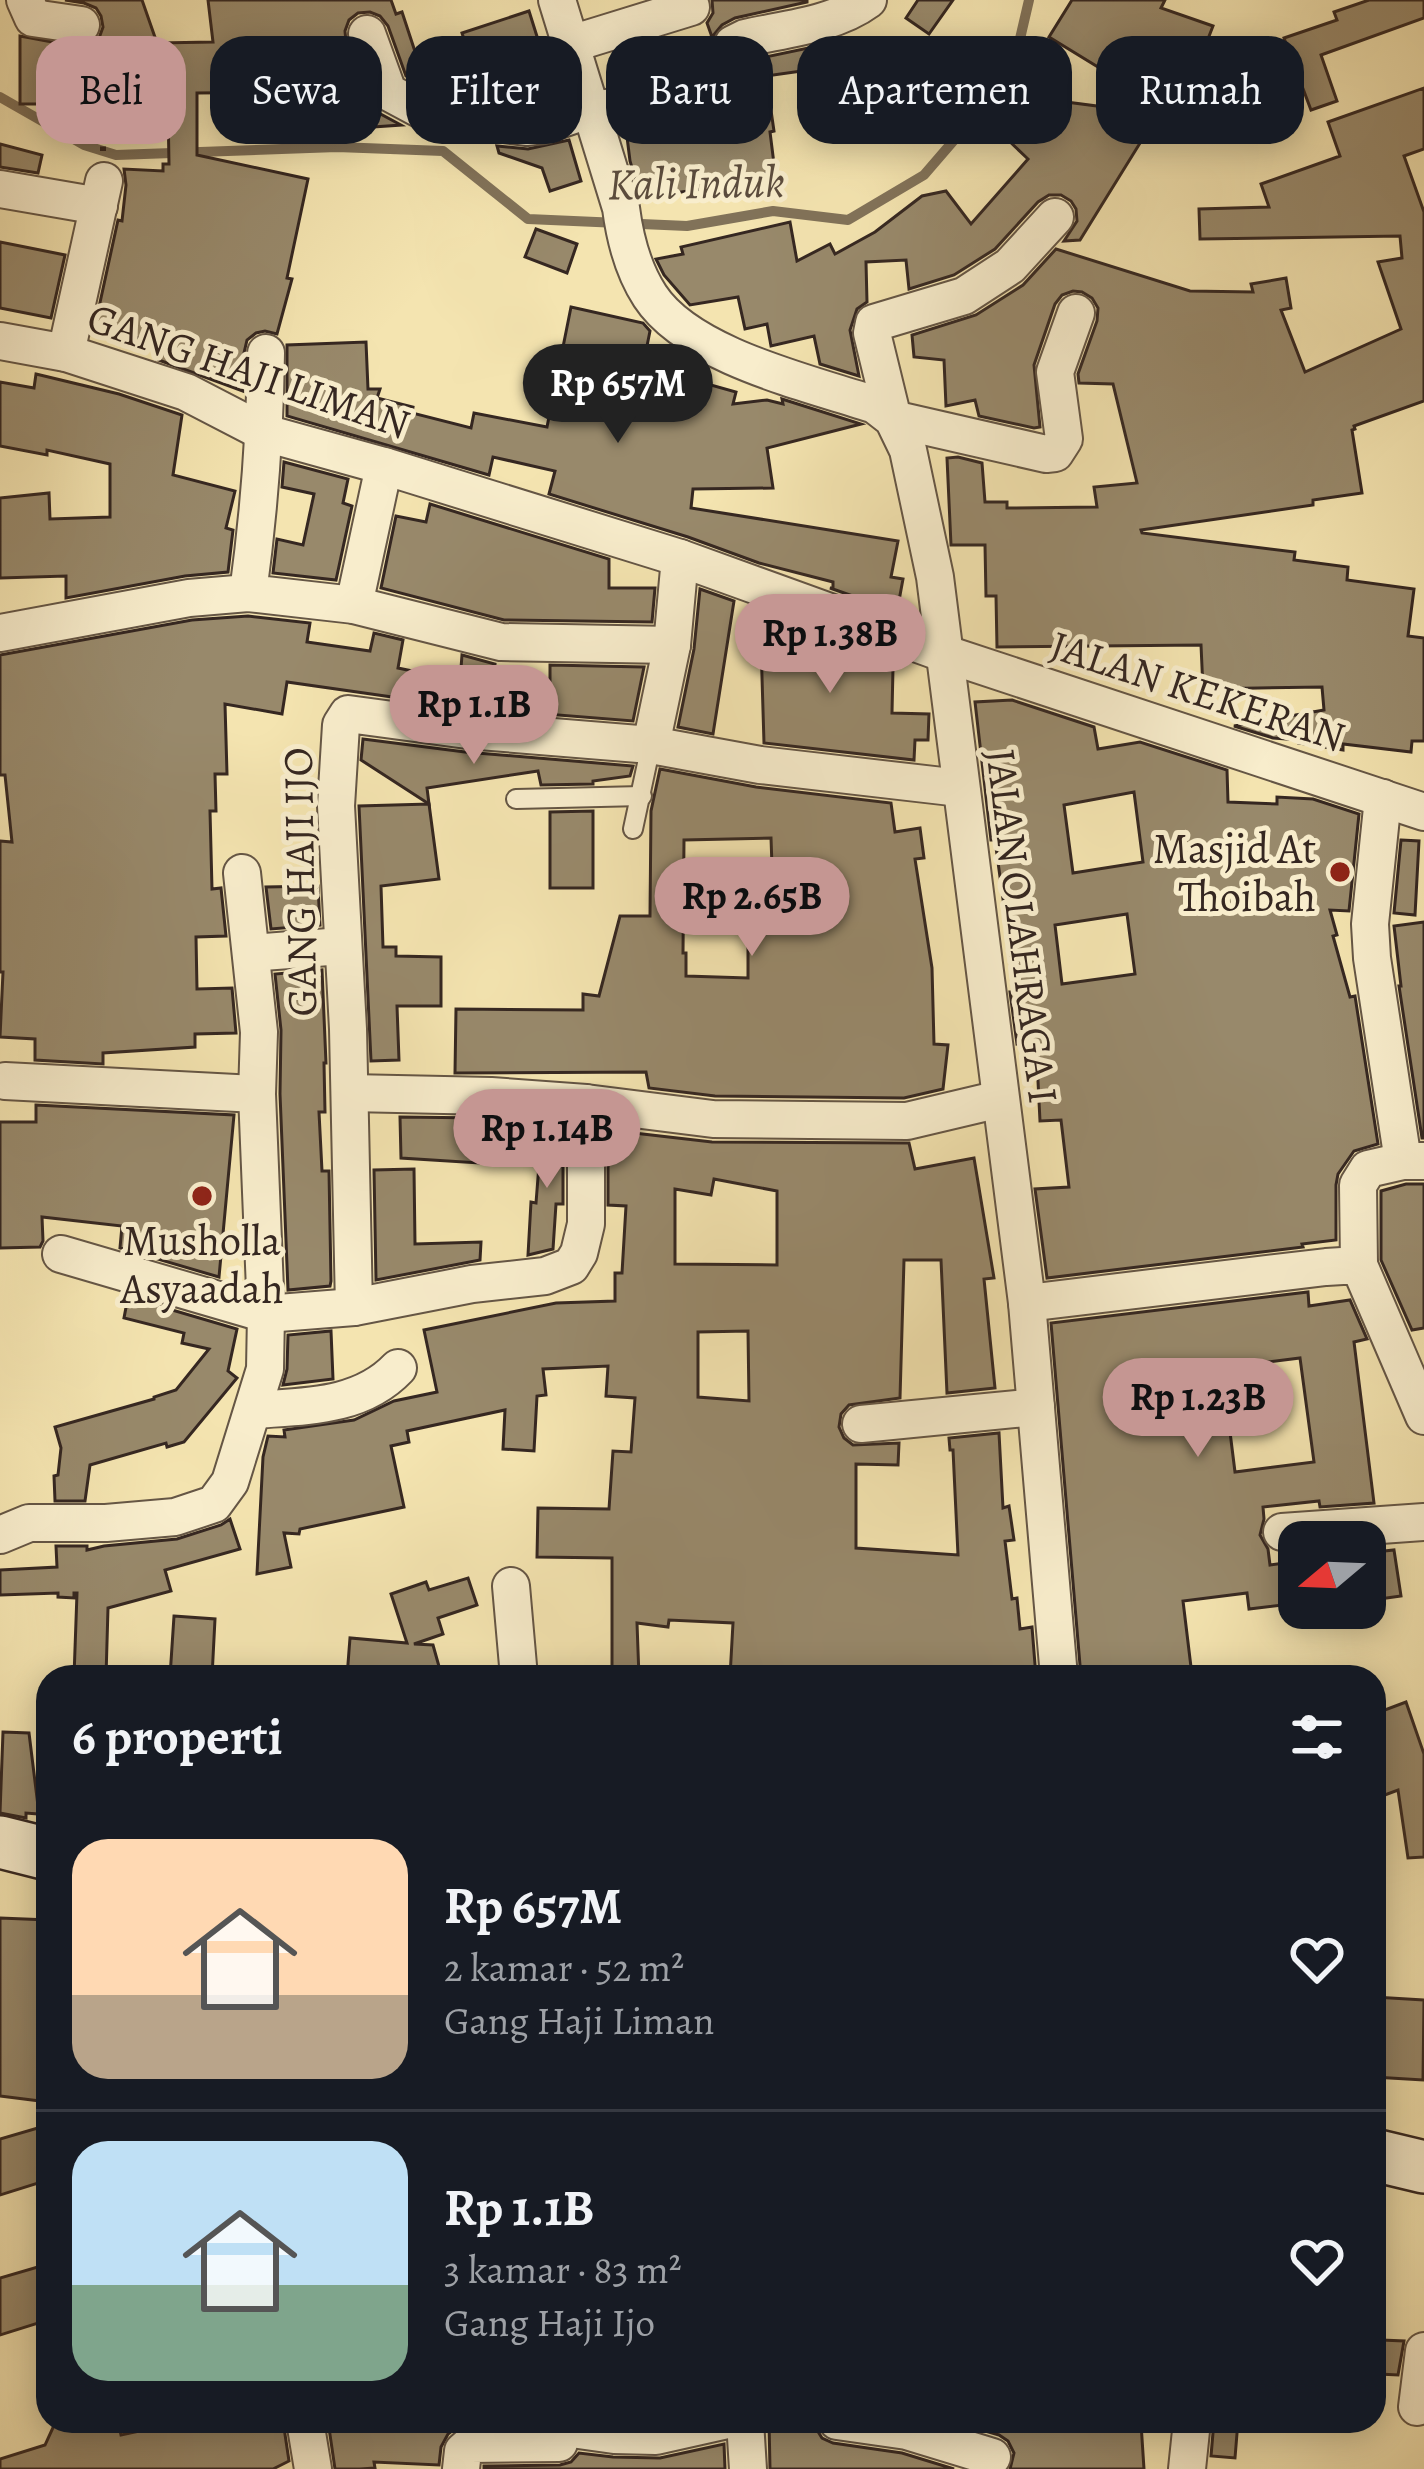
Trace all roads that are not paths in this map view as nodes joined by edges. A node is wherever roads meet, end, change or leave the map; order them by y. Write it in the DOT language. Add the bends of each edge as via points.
graph roads {
  1 [pos="25,0"];
  2 [pos="557,0"];
  3 [pos="868,0"];
  4 [pos="691,7"];
  5 [pos="81,25"];
  6 [pos="367,34"];
  7 [pos="568,36"];
  8 [pos="582,41"];
  9 [pos="582,80"];
  10 [pos="591,109"];
  11 [pos="0,189"];
  12 [pos="1055,217"];
  13 [pos="1076,313"];
  14 [pos="0,340"];
  15 [pos="66,353"];
  16 [pos="266,353"];
  17 [pos="893,418"];
  18 [pos="265,433"];
  19 [pos="383,466"];
  20 [pos="680,557"];
  21 [pos="248,593"];
  22 [pos="354,605"];
  23 [pos="0,633"];
  24 [pos="672,645"];
  25 [pos="944,653"];
  26 [pos="651,745"];
  27 [pos="960,788"];
  28 [pos="642,796"];
  29 [pos="516,799"];
  30 [pos="1383,799"];
  31 [pos="1424,812"];
  32 [pos="633,829"];
  33 [pos="242,873"];
  34 [pos="342,946"];
  35 [pos="250,953"];
  36 [pos="5,1081"];
  37 [pos="350,1093"];
  38 [pos="257,1094"];
  39 [pos="1000,1099"];
  40 [pos="586,1103"];
  41 [pos="1414,1161"];
  42 [pos="61,1254"];
  43 [pos="1359,1265"];
  44 [pos="1027,1303"];
  45 [pos="354,1307"];
  46 [pos="266,1314"];
  47 [pos="398,1368"];
  48 [pos="1036,1407"];
  49 [pos="253,1410"];
  50 [pos="1424,1416"];
  51 [pos="860,1424"];
  52 [pos="1424,1522"];
  53 [pos="1386,1525"];
  54 [pos="0,1535"];
  55 [pos="512,1586"];
  56 [pos="517,1665"];
  57 [pos="1058,1665"];
  58 [pos="0,1842"];
  59 [pos="36,1851"];
  60 [pos="1386,2158"];
  61 [pos="1424,2168"];
  62 [pos="1424,2351"];
  63 [pos="1417,2407"];
  64 [pos="307,2433"];
  65 [pos="669,2433"];
  66 [pos="746,2433"];
  67 [pos="916,2433"];
  68 [pos="1191,2433"];
  69 [pos="558,2440"];
  70 [pos="992,2449"];
  71 [pos="313,2469"];
  72 [pos="461,2469"];
  73 [pos="748,2469"];
  74 [pos="1187,2469"];
  1 -- 5 [label="street" via="33,18"];
  2 -- 7 [label="street"];
  3 -- 10 [label="street" via="733,44 719,95 709,101"];
  4 -- 8 [label="street"];
  6 -- 10 [label="street" via="388,92 429,114 526,127"];
  9 -- 10 [label="street"];
  10 -- 17 [label="street" via="651,297 679,327 742,361"];
  11 -- 15 [label="street" via="101,194"];
  12 -- 17 [label="street, JALAN OLAHRAGA I" via="1010,266 964,296 874,322"];
  13 -- 17 [label="street" via="1055,372 1064,439 1055,453"];
  14 -- 15 [label="street, GANG HAJI LIMAN"];
  15 -- 18 [label="street, GANG HAJI LIMAN" via="186,392"];
  16 -- 18 [label="street"];
  17 -- 25 [label="street, JALAN OLAHRAGA I" via="908,450"];
  18 -- 19 [label="street, GANG HAJI LIMAN"];
  18 -- 21 [label="street"];
  19 -- 20 [label="street, GANG HAJI LIMAN"];
  19 -- 22 [label="street"];
  20 -- 24 [label="street"];
  20 -- 25 [label="street, GANG HAJI LIMAN"];
  21 -- 22 [label="street"];
  21 -- 23 [label="street"];
  22 -- 24 [label="street" via="501,642"];
  24 -- 26 [label="street"];
  25 -- 27 [label="street, JALAN OLAHRAGA I"];
  25 -- 30 [label="street, JALAN KEKERAN"];
  26 -- 27 [label="street, GANG HAJI IJO"];
  26 -- 28 [label="lane"];
  26 -- 34 [label="street, GANG HAJI IJO" via="348,714 336,806"];
  27 -- 39 [label="street, JALAN OLAHRAGA I"];
  28 -- 29 [label="lane"];
  28 -- 32 [label="lane"];
  30 -- 31 [label="street, JALAN KEKERAN"];
  30 -- 41 [label="street" via="1372,958"];
  33 -- 35 [label="street"];
  34 -- 35 [label="street"];
  34 -- 37 [label="street, GANG HAJI IJO"];
  35 -- 38 [label="street"];
  36 -- 38 [label="street"];
  37 -- 40 [label="street"];
  37 -- 45 [label="street, GANG HAJI IJO"];
  38 -- 46 [label="street"];
  39 -- 40 [label="street" via="907,1121 713,1119"];
  39 -- 44 [label="street, JALAN OLAHRAGA I"];
  40 -- 45 [label="street" via="586,1224 571,1266"];
  41 -- 43 [label="street" via="1368,1169 1358,1184"];
  42 -- 46 [label="street"];
  43 -- 44 [label="street"];
  43 -- 50 [label="street"];
  44 -- 48 [label="street, JALAN OLAHRAGA I"];
  45 -- 46 [label="street"];
  46 -- 49 [label="street" via="265,1369"];
  47 -- 49 [label="street" via="382,1384 331,1403"];
  48 -- 51 [label="street"];
  48 -- 57 [label="street, JALAN OLAHRAGA I"];
  49 -- 54 [label="street" via="230,1482 214,1504 106,1523 29,1522"];
  52 -- 53 [label="street"];
  55 -- 56 [label="street"];
  58 -- 59 [label="street"];
  60 -- 61 [label="street"];
  62 -- 63 [label="street"];
  64 -- 71 [label="street"];
  65 -- 69 [label="street"];
  66 -- 73 [label="street"];
  67 -- 70 [label="street"];
  68 -- 74 [label="street"];
  69 -- 72 [label="street" via="471,2444"];
}
